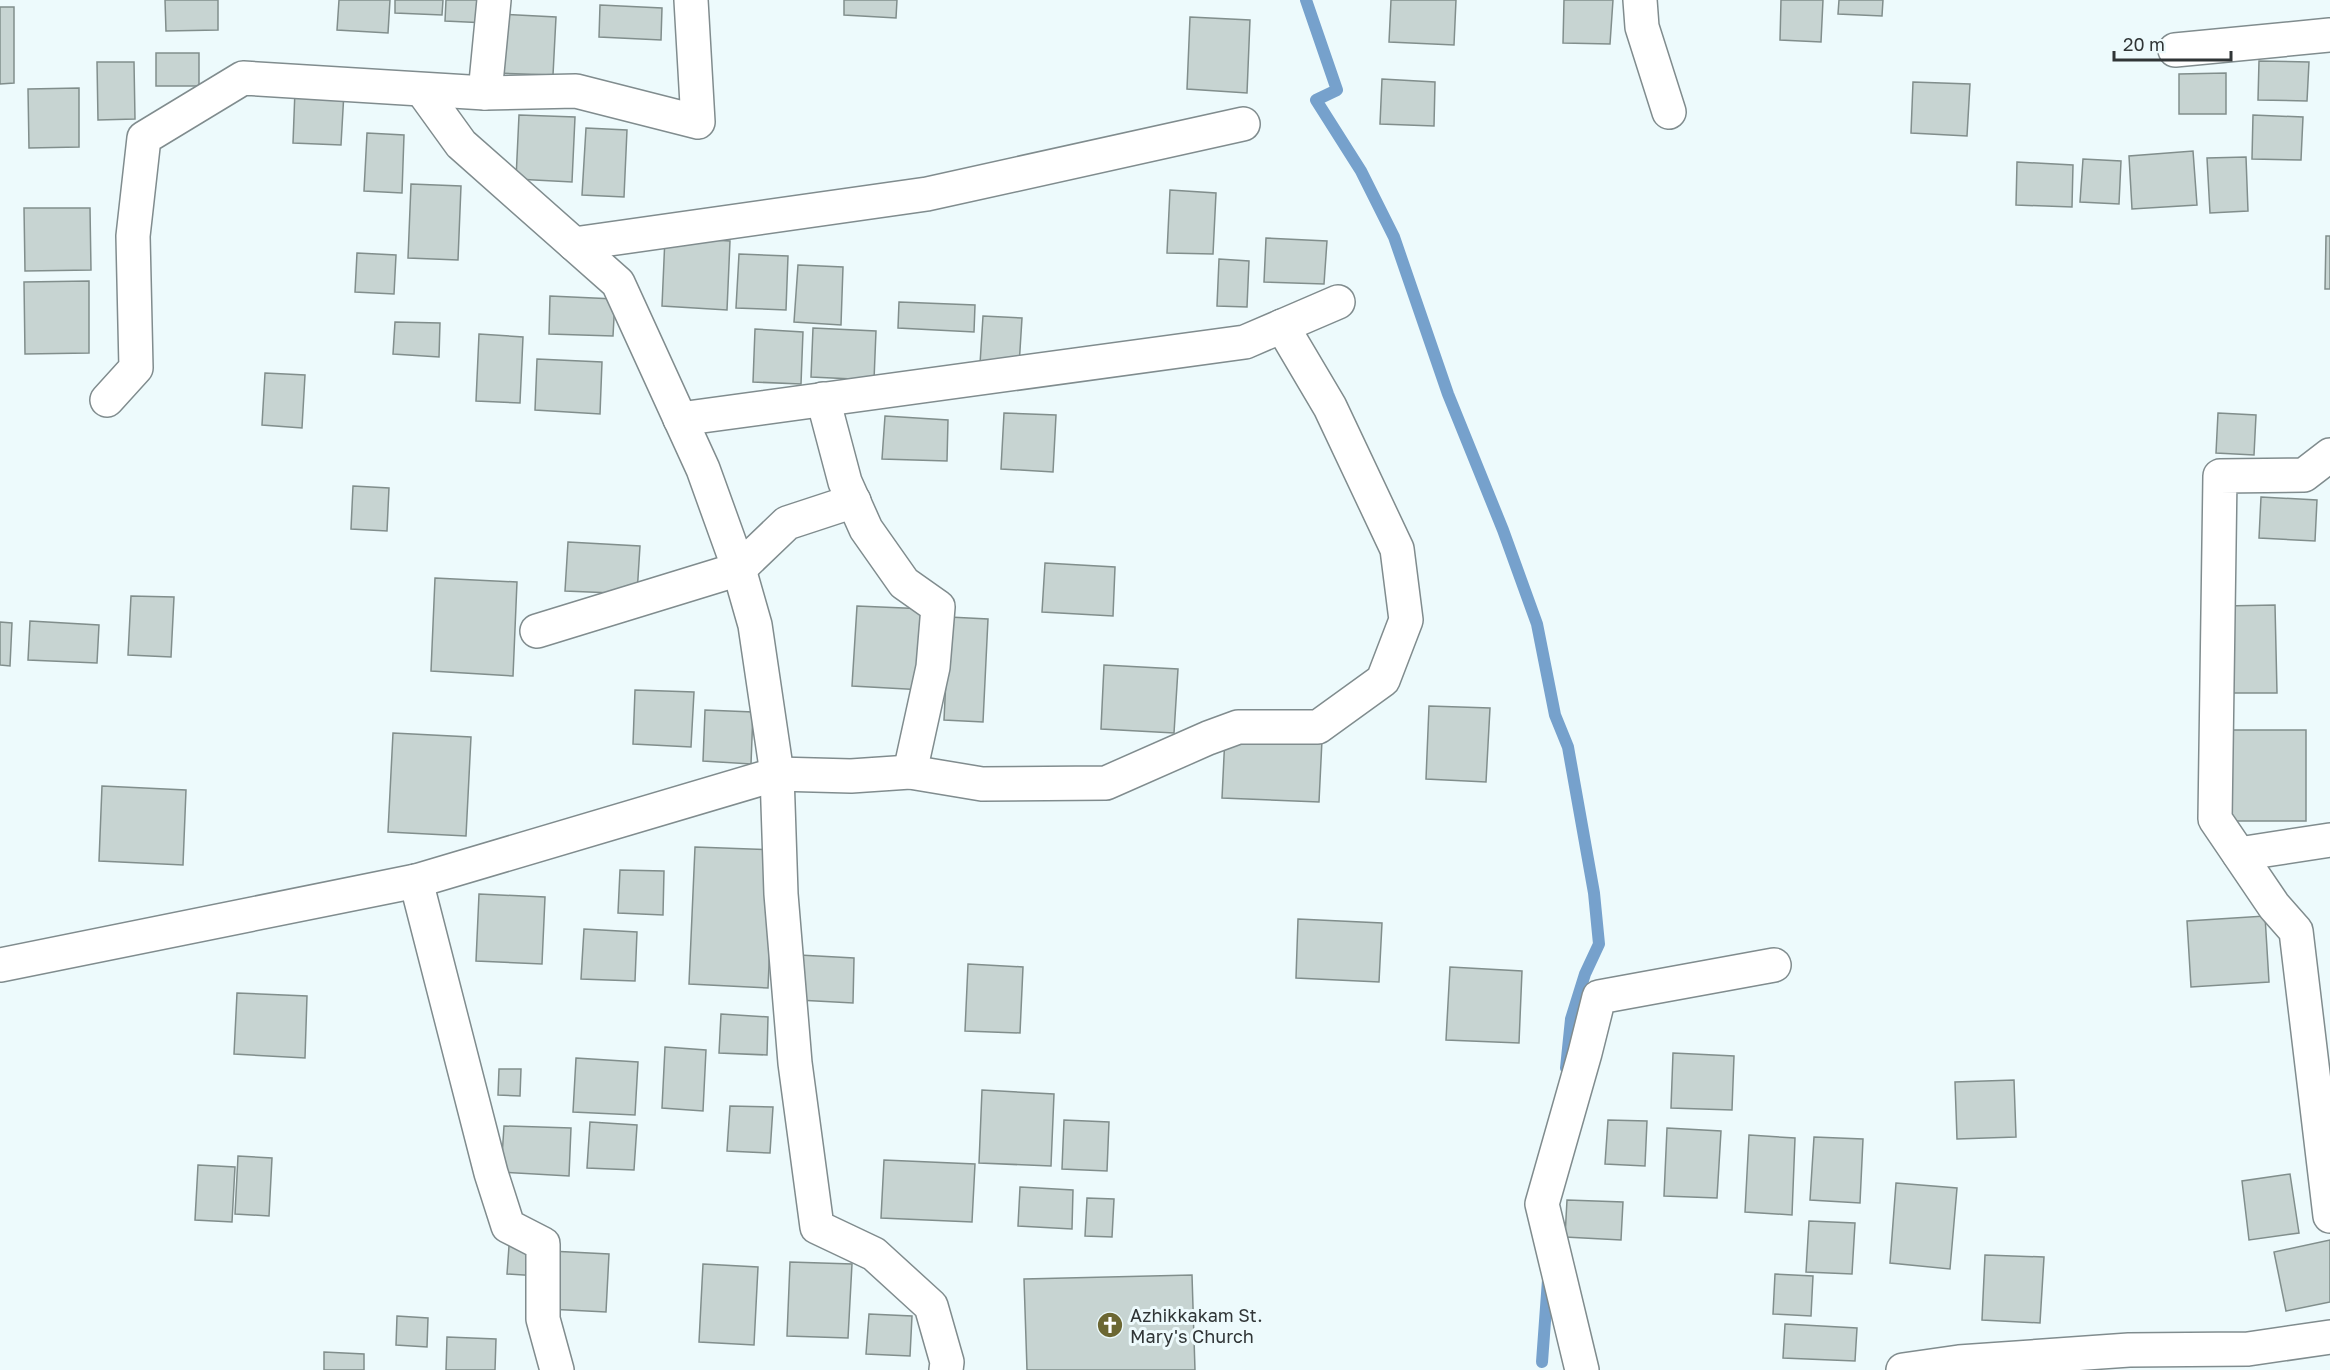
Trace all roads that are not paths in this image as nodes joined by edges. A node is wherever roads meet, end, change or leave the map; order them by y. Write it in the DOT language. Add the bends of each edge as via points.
graph roads {
  1 [pos="494,0"];
  2 [pos="691,0"];
  3 [pos="1640,0"];
  4 [pos="2330,35"];
  5 [pos="2175,50"];
  6 [pos="422,90"];
  7 [pos="485,93"];
  8 [pos="1669,112"];
  9 [pos="1243,124"];
  10 [pos="574,244"];
  11 [pos="1338,302"];
  12 [pos="1281,326"];
  13 [pos="823,399"];
  14 [pos="107,400"];
  15 [pos="680,419"];
  16 [pos="2330,455"];
  17 [pos="854,501"];
  18 [pos="739,569"];
  19 [pos="537,631"];
  20 [pos="910,772"];
  21 [pos="777,774"];
  22 [pos="2330,840"];
  23 [pos="2239,854"];
  24 [pos="416,880"];
  25 [pos="0,965"];
  26 [pos="1774,965"];
  27 [pos="2330,1215"];
  28 [pos="2330,1337"];
  29 [pos="557,1370"];
  30 [pos="946,1370"];
  31 [pos="1582,1370"];
  32 [pos="1903,1370"];
  1 -- 7 [label="street"];
  2 -- 7 [label="street" via="698,122 576,91"];
  3 -- 8 [label="street" via="1642,27"];
  4 -- 5 [label="street"];
  6 -- 7 [label="street"];
  6 -- 10 [label="street" via="461,144"];
  6 -- 14 [label="street" via="243,78 144,138 134,236 136,368"];
  9 -- 10 [label="street" via="927,194"];
  10 -- 15 [label="street" via="618,283"];
  11 -- 12 [label="street"];
  12 -- 13 [label="street" via="1245,342"];
  12 -- 20 [label="street" via="1330,407 1397,549 1406,620 1383,680 1318,727 1238,728 1106,783 982,784"];
  13 -- 15 [label="street"];
  13 -- 17 [label="street" via="845,482"];
  15 -- 18 [label="street" via="704,469"];
  16 -- 23 [label="street" via="2304,475 2220,476 2215,819"];
  17 -- 18 [label="street" via="787,523"];
  17 -- 20 [label="street" via="866,529 904,583 938,608 933,667"];
  18 -- 19 [label="street"];
  18 -- 21 [label="street" via="755,625"];
  20 -- 21 [label="street" via="851,776"];
  21 -- 24 [label="street"];
  21 -- 30 [label="street" via="781,894 794,1052 817,1227 874,1254 931,1306"];
  22 -- 23 [label="street"];
  23 -- 27 [label="street" via="2296,931"];
  24 -- 25 [label="street"];
  24 -- 29 [label="street" via="508,1226 543,1244 543,1319"];
  26 -- 31 [label="street" via="1599,997 1542,1203"];
  28 -- 32 [label="street" via="2248,1349 2129,1350 1959,1362"];
}
